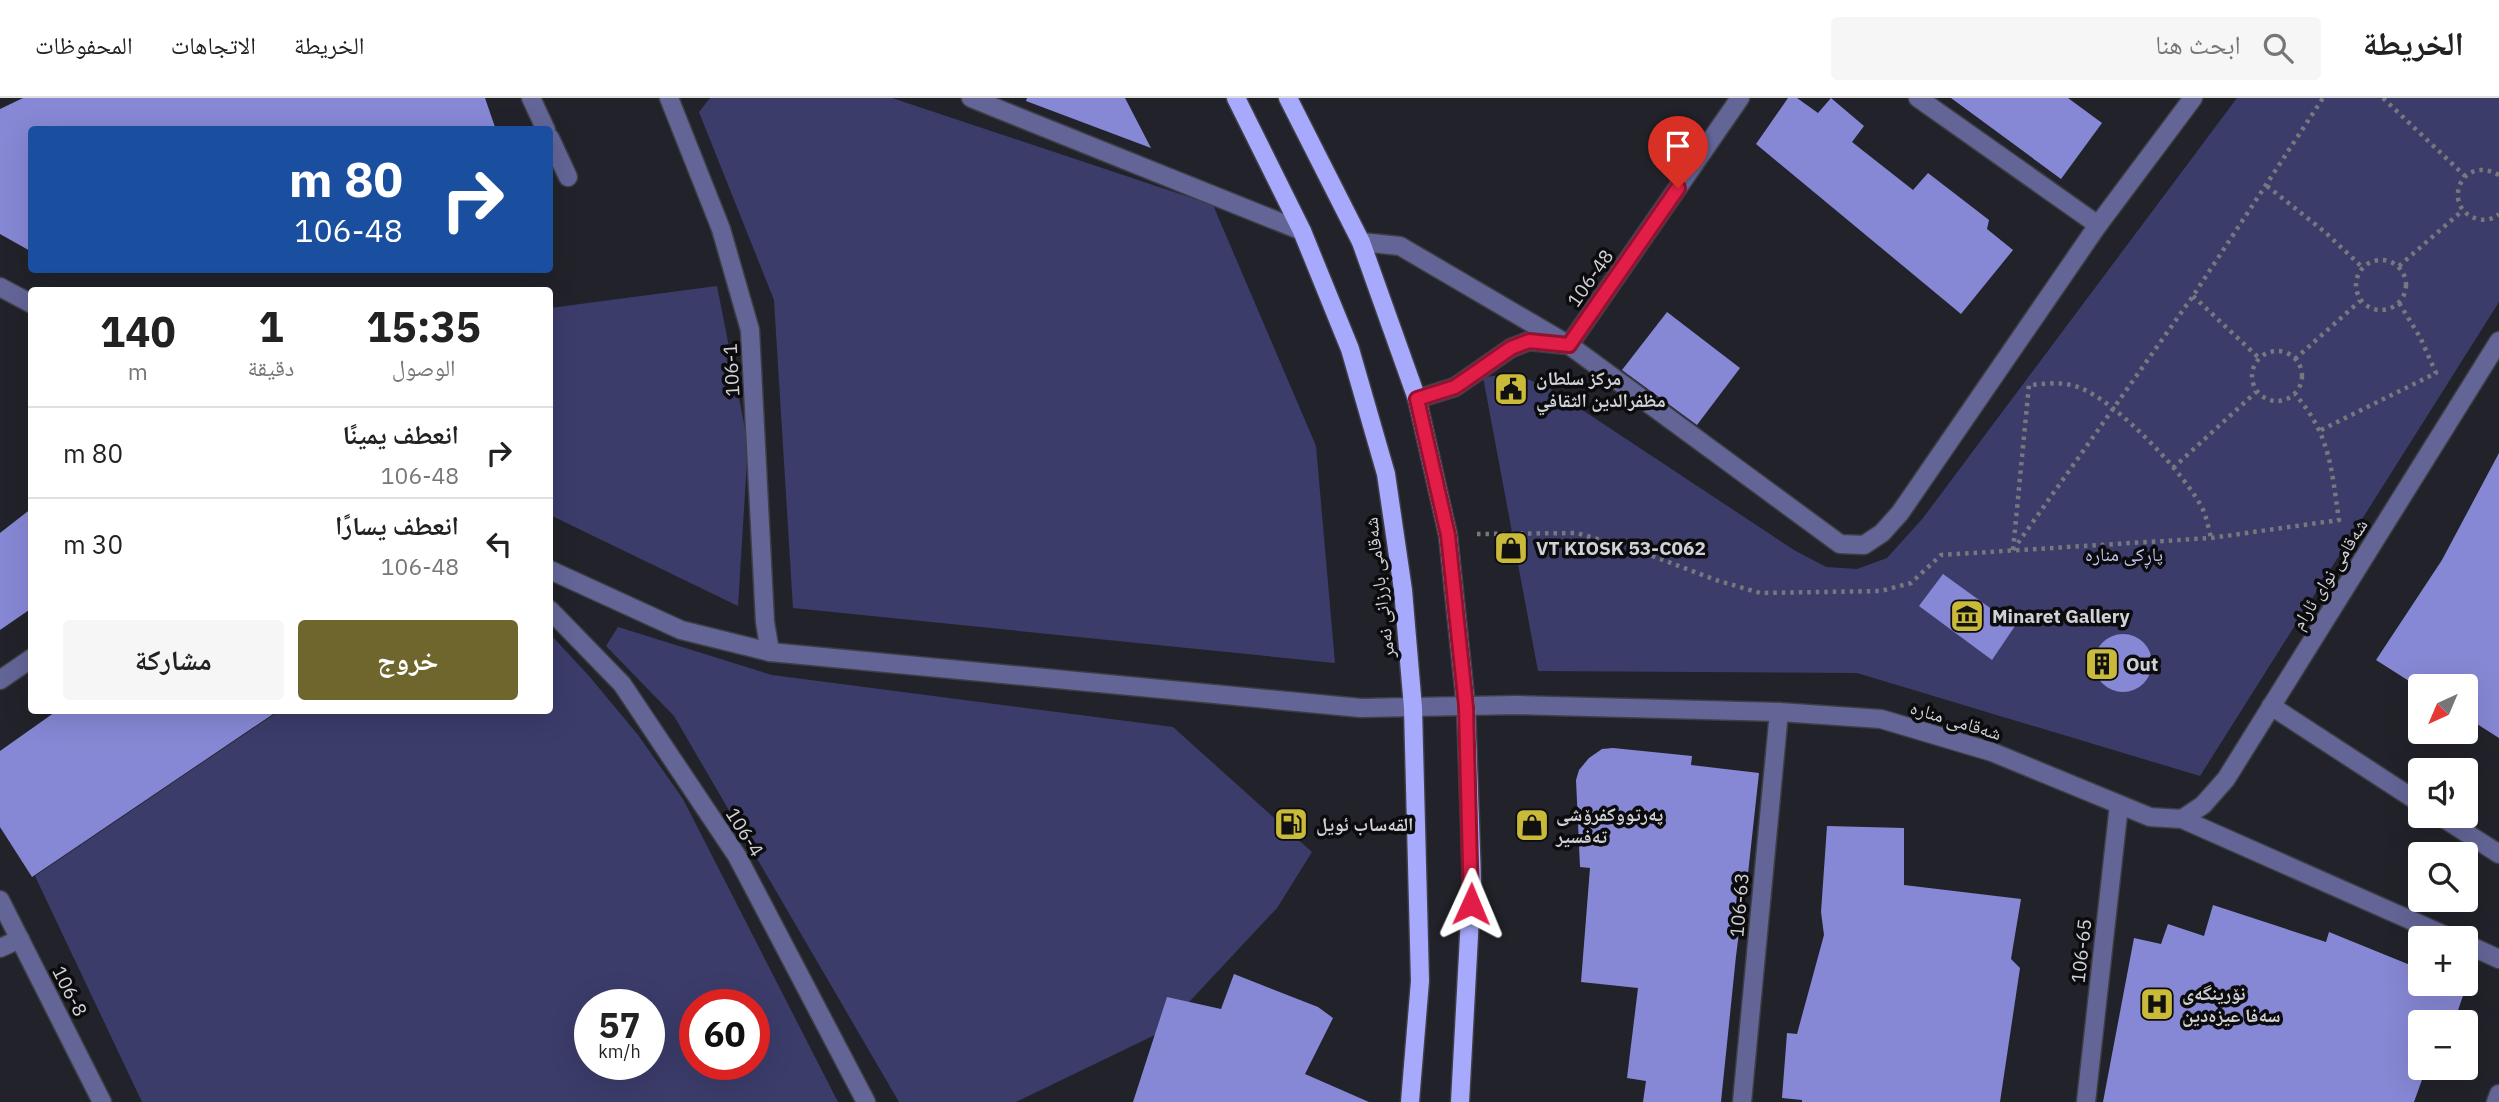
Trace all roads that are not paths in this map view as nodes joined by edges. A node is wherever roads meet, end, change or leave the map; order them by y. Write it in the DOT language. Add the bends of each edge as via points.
graph roads {
  1 [pos="531,98"];
  2 [pos="668,98"];
  3 [pos="971,98"];
  4 [pos="1236,98"];
  5 [pos="1289,98"];
  6 [pos="1740,98"];
  7 [pos="1918,98"];
  8 [pos="2193,98"];
  9 [pos="543,126"];
  10 [pos="553,144"];
  11 [pos="568,177"];
  12 [pos="2098,225"];
  13 [pos="1302,231"];
  14 [pos="1361,242"];
  15 [pos="0,286"];
  16 [pos="28,302"];
  17 [pos="2499,341"];
  18 [pos="1569,345"];
  19 [pos="1417,399"];
  20 [pos="553,571"];
  21 [pos="553,613"];
  22 [pos="770,652"];
  23 [pos="28,661"];
  24 [pos="0,680"];
  25 [pos="2271,706"];
  26 [pos="1466,707"];
  27 [pos="1413,708"];
  28 [pos="1779,712"];
  29 [pos="2408,795"];
  30 [pos="2119,805"];
  31 [pos="2182,819"];
  32 [pos="2459,828"];
  33 [pos="2499,854"];
  34 [pos="0,900"];
  35 [pos="2424,926"];
  36 [pos="20,939"];
  37 [pos="0,948"];
  38 [pos="2478,949"];
  39 [pos="2499,959"];
  40 [pos="2499,1094"];
  41 [pos="102,1102"];
  42 [pos="866,1102"];
  43 [pos="1410,1102"];
  44 [pos="1460,1102"];
  45 [pos="1742,1102"];
  46 [pos="2086,1102"];
  47 [pos="2496,1102"];
  1 -- 9 [label="street"];
  2 -- 22 [label="street, 106-1" via="721,229 750,330"];
  3 -- 13 [label="street"];
  4 -- 13 [label="main road, شەقامی بارزانی نەمر"];
  5 -- 14 [label="main road"];
  6 -- 18 [label="street, 106-48"];
  7 -- 12 [label="street"];
  8 -- 12 [label="street"];
  10 -- 11 [label="street"];
  12 -- 18 [label="street" via="1900,513 1864,545 1840,544 1819,531"];
  13 -- 27 [label="main road, شەقامی بارزانی نەمر" via="1350,349 1386,474 1403,590"];
  14 -- 18 [label="street" via="1401,246"];
  14 -- 19 [label="main road"];
  15 -- 16 [label="street"];
  17 -- 25 [label="street, شەقامی نوای ئارام"];
  18 -- 19 [label="street" via="1529,341 1511,348 1455,387"];
  19 -- 26 [label="main road" via="1448,535"];
  20 -- 22 [label="street, شەقامی منارە" via="681,629"];
  21 -- 42 [label="street, 106-4" via="622,684 737,856"];
  22 -- 27 [label="street, شەقامی منارە" via="1361,708"];
  23 -- 24 [label="street"];
  25 -- 29 [label="street"];
  25 -- 31 [label="street, شەقامی نوای ئارام" via="2226,779 2203,805"];
  26 -- 27 [label="street, شەقامی منارە"];
  26 -- 28 [label="street, شەقامی منارە"];
  26 -- 44 [label="main road" via="1472,880"];
  27 -- 43 [label="main road, شەقامی بارزانی نەمر" via="1420,981"];
  28 -- 30 [label="street, شەقامی منارە" via="1881,719 1992,752"];
  28 -- 45 [label="street, 106-63"];
  30 -- 31 [label="street, شەقامی منارە" via="2150,817"];
  30 -- 46 [label="street, 106-65"];
  31 -- 35 [label="street, شەقامی منارە"];
  32 -- 33 [label="street"];
  34 -- 36 [label="street, 106-8"];
  36 -- 37 [label="street"];
  36 -- 41 [label="street, 106-8"];
  38 -- 39 [label="street"];
  40 -- 47 [label="street"];
}
